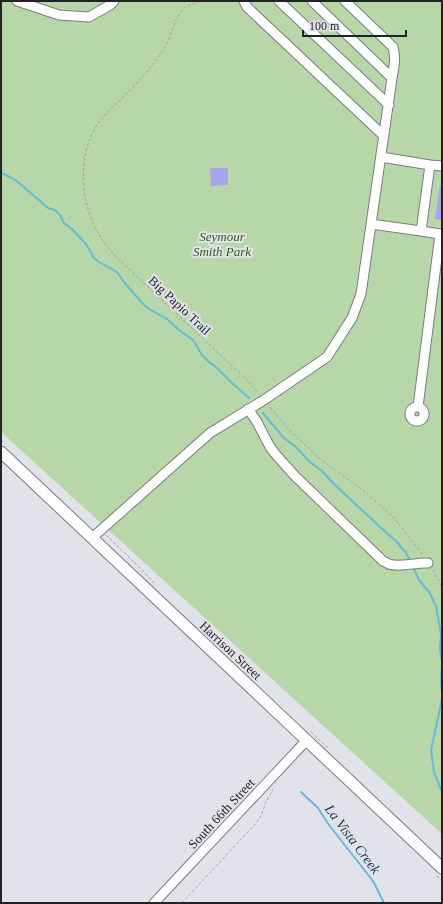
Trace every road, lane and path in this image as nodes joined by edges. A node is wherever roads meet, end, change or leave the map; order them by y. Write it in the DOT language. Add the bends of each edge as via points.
graph roads {
  1 [pos="17,1"];
  2 [pos="114,1"];
  3 [pos="200,1"];
  4 [pos="244,1"];
  5 [pos="279,1"];
  6 [pos="312,1"];
  7 [pos="345,1"];
  8 [pos="392,78"];
  9 [pos="389,105"];
  10 [pos="384,136"];
  11 [pos="381,158"];
  12 [pos="430,165"];
  13 [pos="442,166"];
  14 [pos="371,224"];
  15 [pos="421,231"];
  16 [pos="264,400"];
  17 [pos="418,407"];
  18 [pos="248,409"];
  19 [pos="1,452"];
  20 [pos="92,538"];
  21 [pos="428,564"];
  22 [pos="442,587"];
  23 [pos="306,741"];
  24 [pos="274,787"];
  25 [pos="439,872"];
  26 [pos="442,881"];
  27 [pos="154,903"];
  28 [pos="182,903"];
  1 -- 2 [label="street" via="59,15 89,17"];
  3 -- 16 [label="path, Big Papio Trail" via="186,7 177,16 169,40 152,66 98,124 86,152 85,197 95,227 114,255 248,381"];
  4 -- 10 [label="street" via="247,7"];
  5 -- 9 [label="street"];
  6 -- 8 [label="street"];
  7 -- 8 [label="street" via="393,47 395,63"];
  8 -- 9 [label="street"];
  9 -- 10 [label="street"];
  10 -- 11 [label="street"];
  11 -- 12 [label="street"];
  11 -- 14 [label="street"];
  12 -- 13 [label="street"];
  12 -- 15 [label="street"];
  14 -- 15 [label="street"];
  14 -- 16 [label="street" via="361,294 352,318 326,356"];
  15 -- 17 [label="street" via="440,234"];
  16 -- 18 [label="street"];
  16 -- 21 [label="path, Big Papio Trail" via="291,432 321,460 364,491 393,517"];
  18 -- 20 [label="street" via="210,433"];
  18 -- 21 [label="street" via="277,456 384,561 390,564"];
  19 -- 20 [label="main road, Harrison Street"];
  20 -- 23 [label="main road, Harrison Street"];
  21 -- 22 [label="path, Big Papio Trail"];
  23 -- 25 [label="main road, Harrison Street"];
  23 -- 27 [label="street, South 66th Street"];
  24 -- 28 [label="path" via="256,823"];
  25 -- 26 [label="path"];
}
